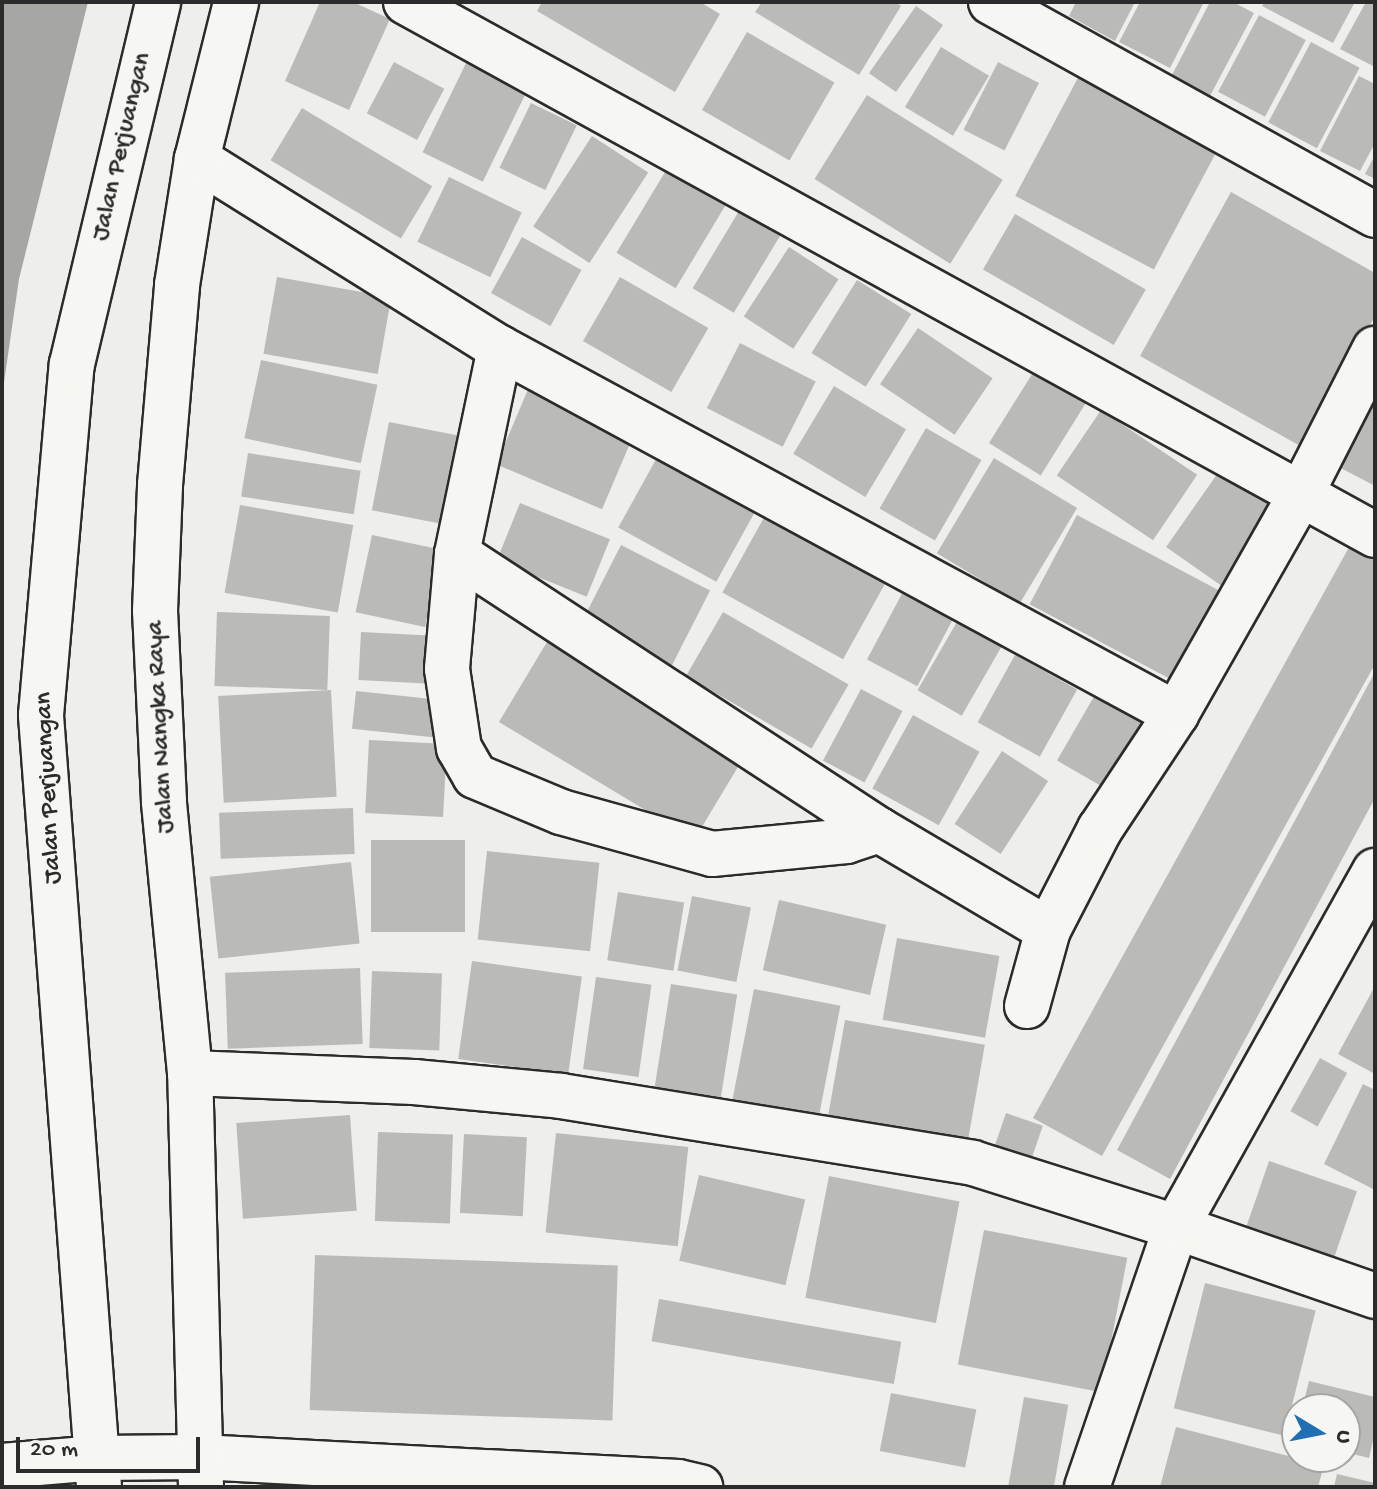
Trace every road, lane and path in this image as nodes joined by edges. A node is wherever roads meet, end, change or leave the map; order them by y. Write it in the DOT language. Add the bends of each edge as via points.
graph roads {
  1 [pos="158,2"];
  2 [pos="236,2"];
  3 [pos="406,2"];
  4 [pos="991,2"];
  5 [pos="197,159"];
  6 [pos="1375,215"];
  7 [pos="500,348"];
  8 [pos="1375,349"];
  9 [pos="1301,494"];
  10 [pos="1375,535"];
  11 [pos="457,554"];
  12 [pos="1176,714"];
  13 [pos="879,830"];
  14 [pos="1375,871"];
  15 [pos="1048,930"];
  16 [pos="1027,1006"];
  17 [pos="190,1073"];
  18 [pos="1176,1227"];
  19 [pos="1375,1296"];
  20 [pos="13,1465"];
  21 [pos="98,1472"];
  22 [pos="201,1472"];
  23 [pos="700,1487"];
  24 [pos="1087,1487"];
  1 -- 21 [label="street, Jalan Perjuangan" via="72,364 41,715"];
  2 -- 5 [label="street, Jalan Nangka Raya"];
  3 -- 9 [label="street"];
  4 -- 6 [label="street"];
  5 -- 7 [label="street"];
  5 -- 17 [label="street, Jalan Nangka Raya" via="169,363 155,611 164,801"];
  7 -- 11 [label="street"];
  7 -- 12 [label="street"];
  8 -- 9 [label="street"];
  9 -- 10 [label="street"];
  9 -- 12 [label="street"];
  11 -- 13 [label="street"];
  11 -- 13 [label="street" via="447,669 459,748 475,776 561,812 712,854 846,841"];
  12 -- 15 [label="street" via="1100,829"];
  13 -- 15 [label="street"];
  14 -- 18 [label="street"];
  15 -- 16 [label="street"];
  17 -- 18 [label="street" via="414,1082 561,1096 973,1163"];
  17 -- 22 [label="street, Jalan Nangka Raya"];
  18 -- 19 [label="street"];
  18 -- 24 [label="street"];
  20 -- 21 [label="street"];
  21 -- 22 [label="street"];
  22 -- 23 [label="street" via="678,1482"];
}
